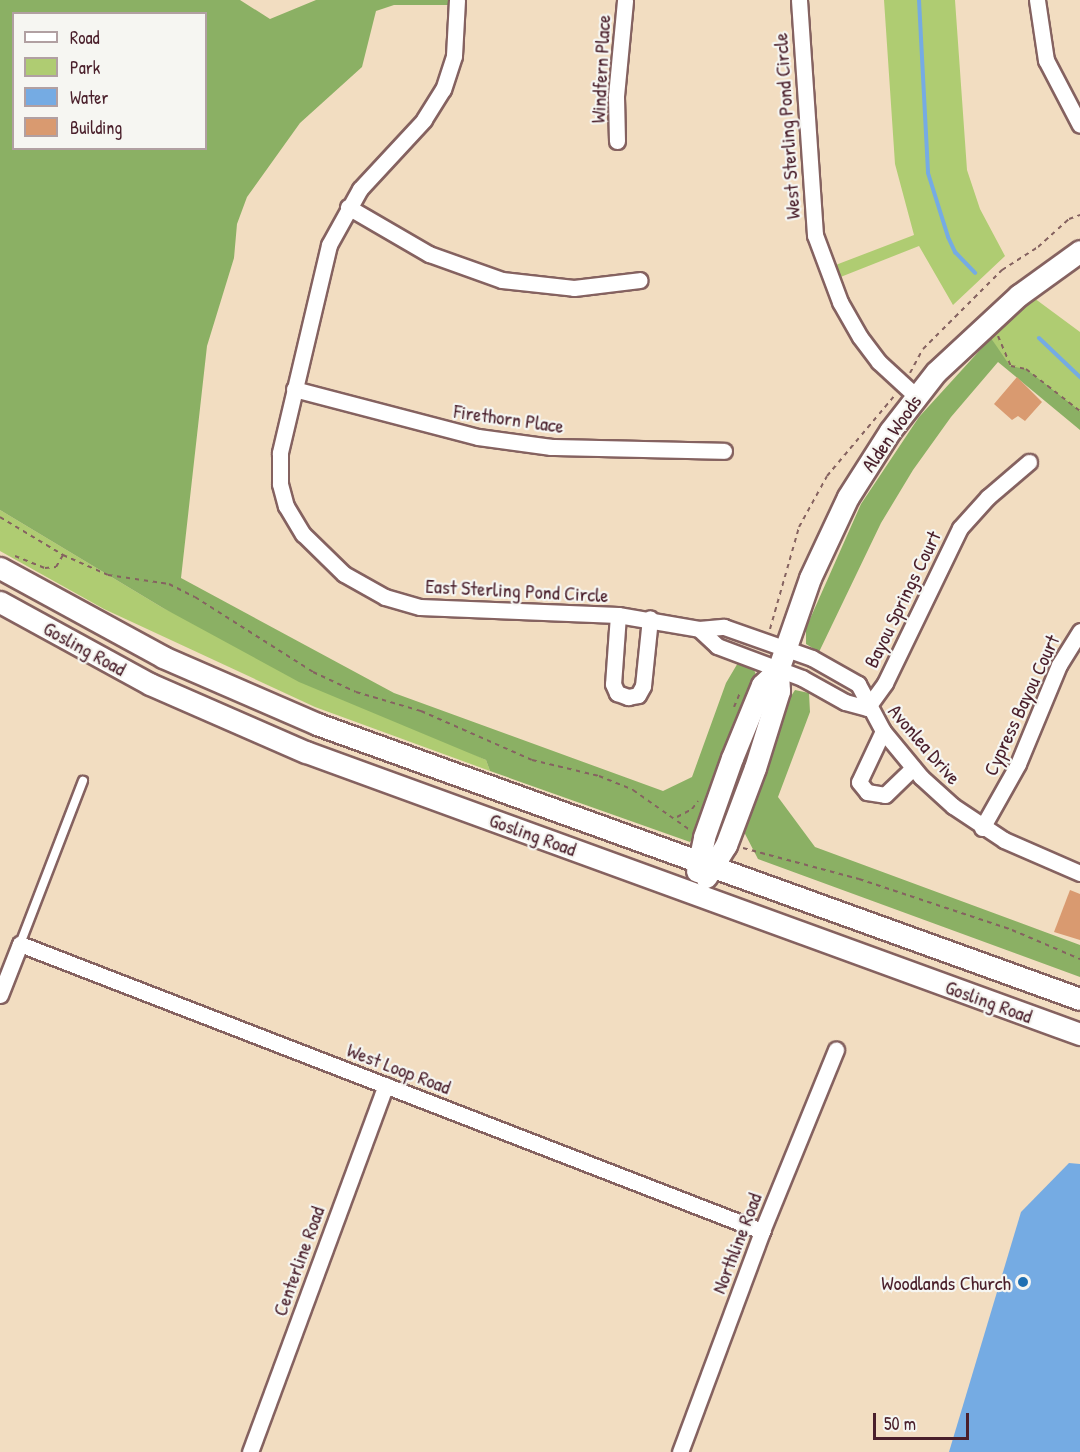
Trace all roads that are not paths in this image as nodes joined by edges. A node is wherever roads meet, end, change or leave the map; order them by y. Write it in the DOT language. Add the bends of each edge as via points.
graph roads {
  1 [pos="457,0"];
  2 [pos="625,0"];
  3 [pos="799,0"];
  4 [pos="1037,0"];
  5 [pos="1080,125"];
  6 [pos="617,141"];
  7 [pos="348,207"];
  8 [pos="1080,251"];
  9 [pos="640,280"];
  10 [pos="294,389"];
  11 [pos="916,396"];
  12 [pos="724,451"];
  13 [pos="1029,462"];
  14 [pos="4,560"];
  15 [pos="0,602"];
  16 [pos="618,615"];
  17 [pos="650,618"];
  18 [pos="699,629"];
  19 [pos="1080,631"];
  20 [pos="786,649"];
  21 [pos="778,670"];
  22 [pos="867,708"];
  23 [pos="883,731"];
  24 [pos="913,768"];
  25 [pos="83,781"];
  26 [pos="982,828"];
  27 [pos="706,863"];
  28 [pos="1080,873"];
  29 [pos="696,893"];
  30 [pos="20,944"];
  31 [pos="0,995"];
  32 [pos="1080,999"];
  33 [pos="1080,1034"];
  34 [pos="836,1050"];
  35 [pos="386,1085"];
  36 [pos="762,1231"];
  37 [pos="250,1452"];
  38 [pos="680,1452"];
  1 -- 7 [label="street" via="454,56 443,89 424,120"];
  2 -- 6 [label="street, Windfern Place" via="616,96"];
  3 -- 11 [label="street, West Sterling Pond Circle" via="815,235 840,302 860,337 879,362"];
  4 -- 5 [label="street" via="1046,60"];
  7 -- 9 [label="street" via="429,254 502,280 574,288"];
  7 -- 10 [label="street, East Sterling Pond Circle" via="329,245"];
  8 -- 11 [label="main road, Alden Woods" via="1050,269 991,319"];
  10 -- 12 [label="street, Firethorn Place" via="478,437 550,447"];
  10 -- 16 [label="street, East Sterling Pond Circle" via="282,435 280,484 286,506 303,534 344,574 385,597 434,610"];
  11 -- 20 [label="main road, Alden Woods" via="867,465 830,531"];
  13 -- 22 [label="street, Bayou Springs Court" via="988,497 960,528 885,683"];
  14 -- 27 [label="main road, Gosling Road" via="163,657 316,724"];
  15 -- 29 [label="main road, Gosling Road" via="150,684 306,752"];
  16 -- 17 [label="street, East Sterling Pond Circle"];
  16 -- 17 [label="street" via="613,684 617,693 628,697 638,695 643,686"];
  17 -- 18 [label="street, East Sterling Pond Circle"];
  18 -- 20 [label="street, East Sterling Pond Circle" via="724,627"];
  18 -- 21 [label="street, East Sterling Pond Circle" via="717,646"];
  19 -- 26 [label="street, Cypress Bayou Court" via="1059,666 1018,764"];
  20 -- 21 [label="main road, Alden Woods"];
  20 -- 22 [label="street, Avonlea Drive" via="838,670 858,684"];
  21 -- 22 [label="street, Avonlea Drive" via="813,683 845,702"];
  21 -- 27 [label="main road, Alden Woods" via="762,685 704,837"];
  21 -- 27 [label="main road, Alden Woods" via="779,692 726,845"];
  22 -- 23 [label="street, Avonlea Drive"];
  23 -- 24 [label="street, Avonlea Drive"];
  23 -- 24 [label="street" via="859,782 867,792 885,795"];
  24 -- 26 [label="street, Avonlea Drive"];
  25 -- 30 [label="lane"];
  26 -- 28 [label="street, Avonlea Drive"];
  27 -- 29 [label="main road, Alden Woods"];
  27 -- 32 [label="main road, Gosling Road"];
  29 -- 33 [label="main road, Gosling Road"];
  30 -- 31 [label="street"];
  30 -- 35 [label="street, West Loop Road"];
  34 -- 36 [label="street, Northline Road"];
  35 -- 36 [label="street, West Loop Road"];
  35 -- 37 [label="street, Centerline Road"];
  36 -- 38 [label="street, Northline Road"];
}
